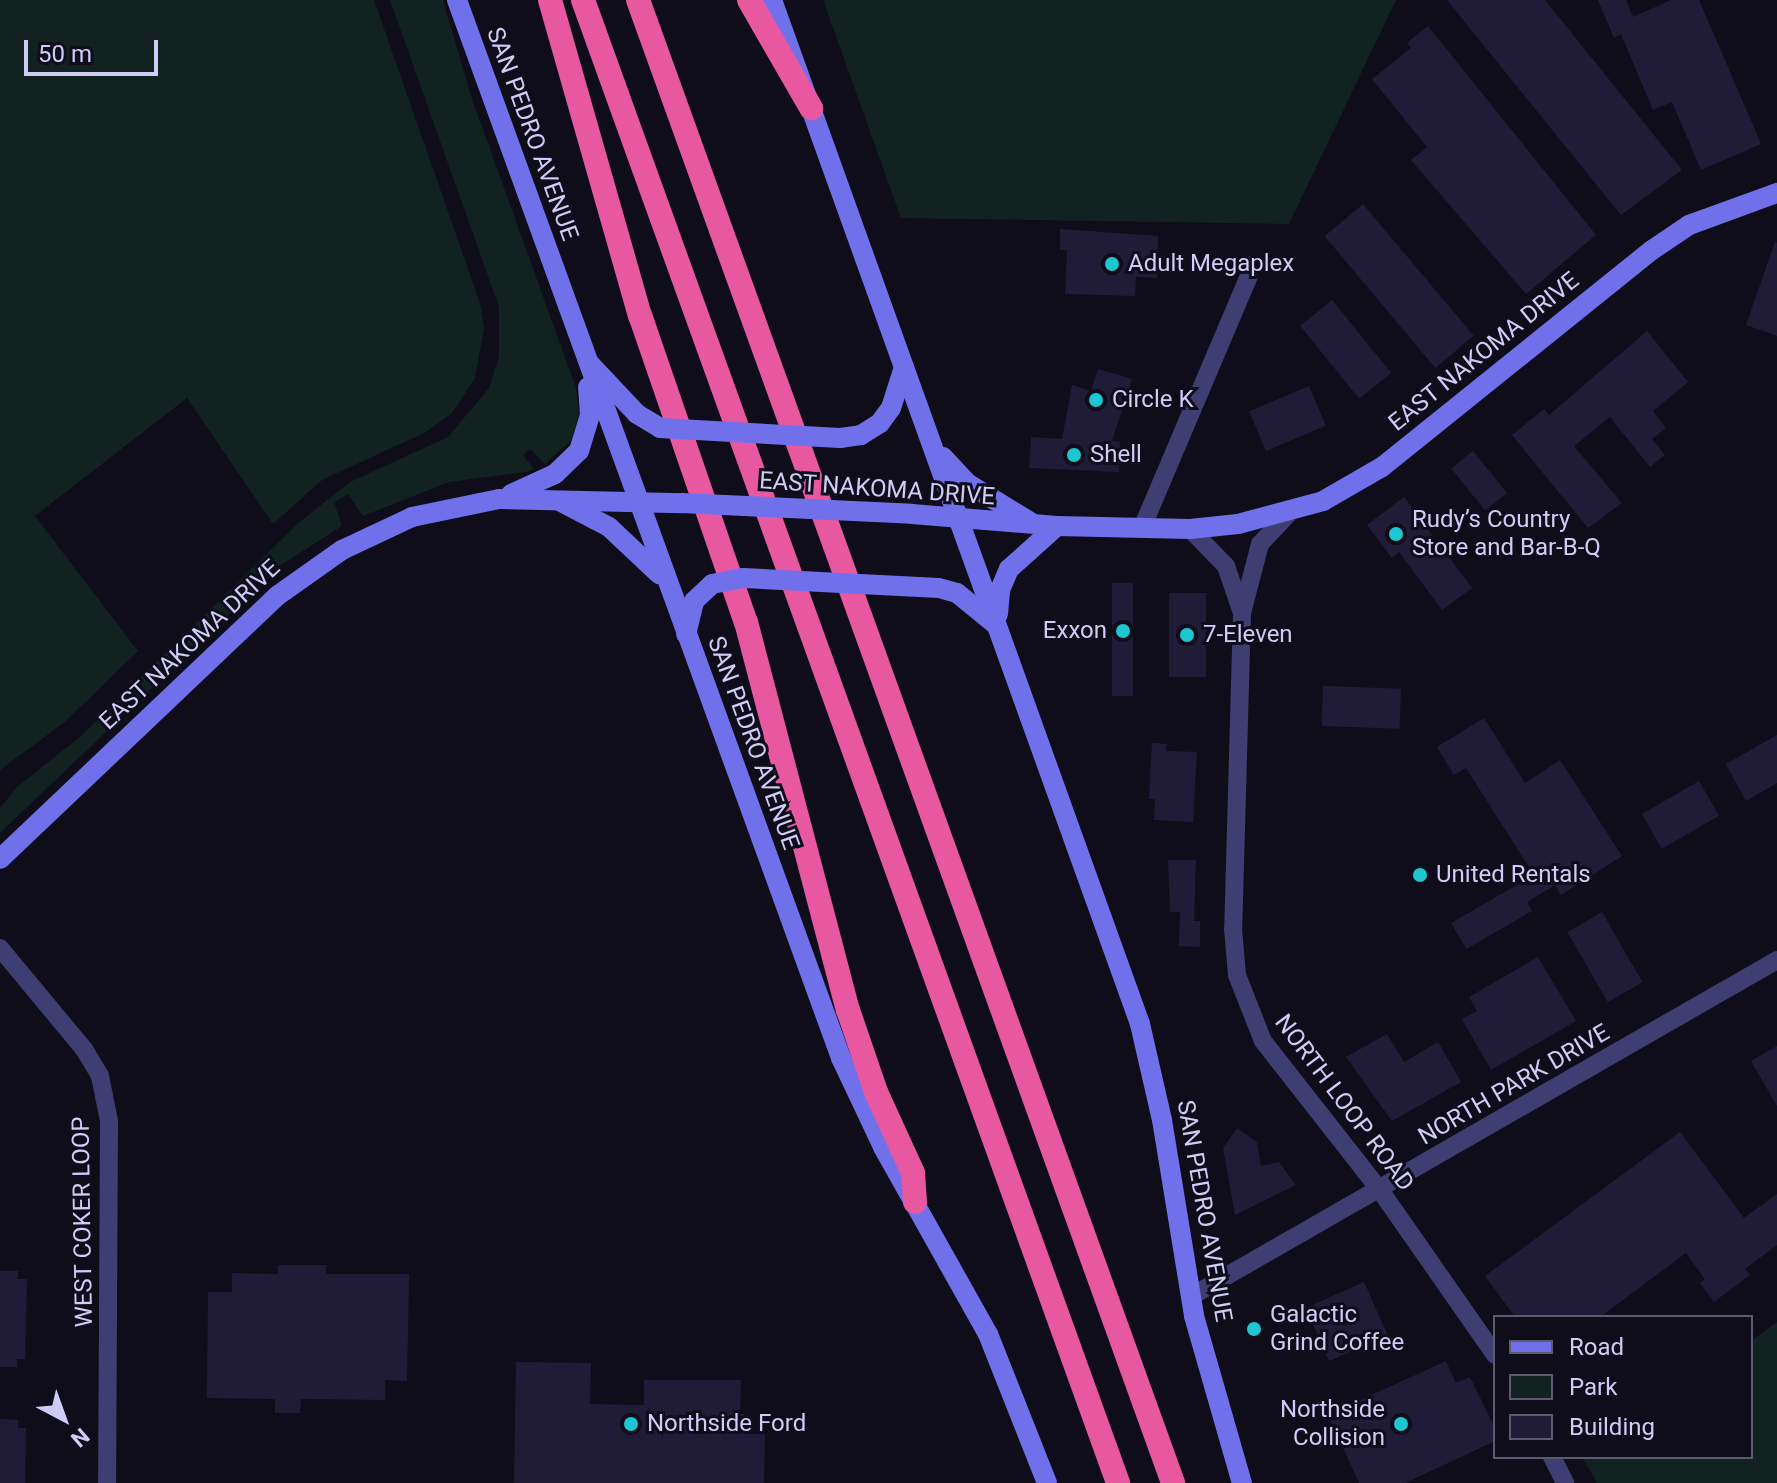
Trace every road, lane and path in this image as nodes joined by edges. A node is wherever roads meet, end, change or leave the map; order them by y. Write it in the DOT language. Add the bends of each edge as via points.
graph roads {
  1 [pos="457,0"];
  2 [pos="550,0"];
  3 [pos="583,0"];
  4 [pos="638,0"];
  5 [pos="749,0"];
  6 [pos="772,0"];
  7 [pos="811,108"];
  8 [pos="1777,193"];
  9 [pos="1248,278"];
  10 [pos="585,359"];
  11 [pos="904,367"];
  12 [pos="929,437"];
  13 [pos="550,497"];
  14 [pos="499,499"];
  15 [pos="635,500"];
  16 [pos="1289,513"];
  17 [pos="960,521"];
  18 [pos="1035,525"];
  19 [pos="1057,526"];
  20 [pos="1142,528"];
  21 [pos="1190,529"];
  22 [pos="668,585"];
  23 [pos="1242,613"];
  24 [pos="998,627"];
  25 [pos="686,636"];
  26 [pos="0,859"];
  27 [pos="0,948"];
  28 [pos="1777,960"];
  29 [pos="1380,1190"];
  30 [pos="915,1202"];
  31 [pos="1190,1297"];
  32 [pos="1493,1352"];
  33 [pos="1553,1459"];
  34 [pos="107,1483"];
  35 [pos="1047,1483"];
  36 [pos="1118,1483"];
  37 [pos="1173,1483"];
  38 [pos="1242,1483"];
  39 [pos="1565,1483"];
  1 -- 10 [label="main road, SAN PEDRO AVENUE"];
  2 -- 30 [label="highway" via="640,315 746,622 848,1010 876,1092 913,1173"];
  3 -- 36 [label="highway"];
  4 -- 37 [label="highway"];
  5 -- 7 [label="highway"];
  6 -- 7 [label="main road, SAN PEDRO AVENUE"];
  7 -- 11 [label="main road, SAN PEDRO AVENUE"];
  8 -- 16 [label="main road, EAST NAKOMA DRIVE" via="1735,205 1678,233 1382,467 1323,501"];
  9 -- 20 [label="street"];
  10 -- 11 [label="main road, bridge" via="637,414 660,428 840,438 867,433 880,423 891,408"];
  10 -- 14 [label="main road" via="590,415 579,451 547,480"];
  10 -- 15 [label="main road, SAN PEDRO AVENUE"];
  11 -- 12 [label="main road, SAN PEDRO AVENUE"];
  12 -- 17 [label="main road, SAN PEDRO AVENUE"];
  12 -- 18 [label="main road" via="967,483"];
  13 -- 14 [label="main road, EAST NAKOMA DRIVE"];
  13 -- 15 [label="main road, EAST NAKOMA DRIVE"];
  13 -- 22 [label="main road" via="617,533"];
  14 -- 26 [label="main road, EAST NAKOMA DRIVE" via="412,517 308,572"];
  15 -- 17 [label="main road, EAST NAKOMA DRIVE, bridge"];
  15 -- 22 [label="main road, SAN PEDRO AVENUE"];
  16 -- 21 [label="main road, EAST NAKOMA DRIVE"];
  16 -- 23 [label="street, NORTH LOOP ROAD" via="1260,544"];
  17 -- 18 [label="main road, EAST NAKOMA DRIVE"];
  17 -- 24 [label="main road, SAN PEDRO AVENUE"];
  18 -- 19 [label="main road, EAST NAKOMA DRIVE"];
  19 -- 20 [label="main road, EAST NAKOMA DRIVE"];
  19 -- 24 [label="main road" via="1009,569 1000,590"];
  20 -- 21 [label="main road, EAST NAKOMA DRIVE"];
  21 -- 23 [label="street, NORTH LOOP ROAD" via="1226,566"];
  22 -- 25 [label="main road, SAN PEDRO AVENUE"];
  23 -- 29 [label="street, NORTH LOOP ROAD" via="1233,929 1237,975 1263,1041"];
  24 -- 25 [label="main road, bridge" via="968,600 939,588 743,578 712,584 694,601"];
  24 -- 31 [label="main road, SAN PEDRO AVENUE" via="1140,1024 1165,1132"];
  25 -- 30 [label="main road, SAN PEDRO AVENUE" via="841,1058"];
  27 -- 34 [label="street, WEST COKER LOOP" via="84,1049 100,1076 109,1121"];
  28 -- 29 [label="street, NORTH PARK DRIVE"];
  29 -- 31 [label="street, NORTH PARK DRIVE"];
  29 -- 32 [label="street, NORTH LOOP ROAD"];
  30 -- 35 [label="main road, SAN PEDRO AVENUE" via="988,1334"];
  31 -- 38 [label="main road, SAN PEDRO AVENUE" via="1215,1403"];
  33 -- 39 [label="street"];
}
